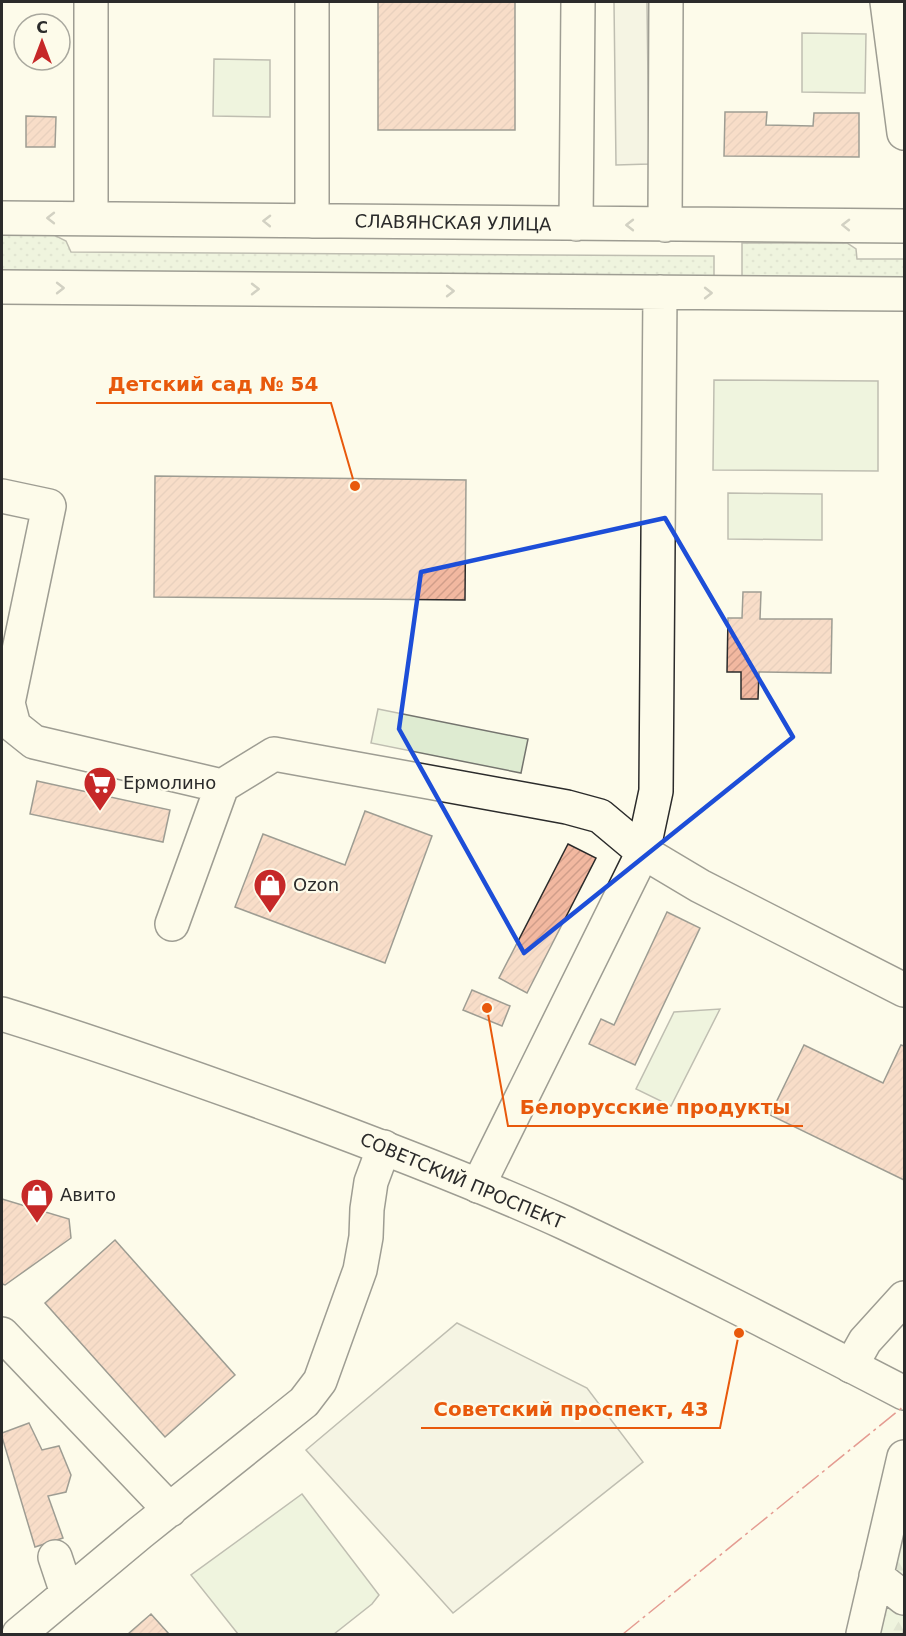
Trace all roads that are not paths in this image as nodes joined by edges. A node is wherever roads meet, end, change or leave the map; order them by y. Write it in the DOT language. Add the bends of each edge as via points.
graph roads {
  1 [pos="91,2"];
  2 [pos="312,2"];
  3 [pos="578,2"];
  4 [pos="666,2"];
  5 [pos="887,2"];
  6 [pos="904,133"];
  7 [pos="2,218"];
  8 [pos="91,218"];
  9 [pos="312,221"];
  10 [pos="576,224"];
  11 [pos="665,225"];
  12 [pos="904,226"];
  13 [pos="2,287"];
  14 [pos="660,292"];
  15 [pos="904,294"];
  16 [pos="2,496"];
  17 [pos="222,786"];
  18 [pos="643,852"];
  19 [pos="172,924"];
  20 [pos="904,990"];
  21 [pos="2,1014"];
  22 [pos="384,1147"];
  23 [pos="478,1186"];
  24 [pos="904,1298"];
  25 [pos="2,1334"];
  26 [pos="851,1366"];
  27 [pos="904,1393"];
  28 [pos="904,1457"];
  29 [pos="170,1510"];
  30 [pos="55,1557"];
  31 [pos="876,1576"];
  32 [pos="67,1593"];
  33 [pos="904,1598"];
  34 [pos="19,1635"];
  35 [pos="863,1635"];
  1 -- 8 [label="street"];
  2 -- 9 [label="street"];
  3 -- 10 [label="street"];
  4 -- 11 [label="street"];
  5 -- 6 [label="street"];
  8 -- 7 [label="street, СЛАВЯНСКАЯ УЛИЦА, one-way"];
  9 -- 8 [label="street, СЛАВЯНСКАЯ УЛИЦА, one-way"];
  9 -- 10 [label="street, СЛАВЯНСКАЯ УЛИЦА"];
  11 -- 10 [label="street, СЛАВЯНСКАЯ УЛИЦА, one-way"];
  12 -- 11 [label="street, СЛАВЯНСКАЯ УЛИЦА, one-way"];
  13 -- 14 [label="street, one-way"];
  14 -- 15 [label="street, one-way"];
  14 -- 18 [label="street" via="656,791"];
  16 -- 17 [label="street" via="49,506 8,703 14,726 34,742"];
  17 -- 18 [label="street" via="274,754 567,807 600,816"];
  17 -- 19 [label="street"];
  18 -- 20 [label="street" via="744,909"];
  18 -- 23 [label="street"];
  21 -- 22 [label="street, СОВЕТСКИЙ ПРОСПЕКТ" via="190,1076"];
  22 -- 23 [label="street, СОВЕТСКИЙ ПРОСПЕКТ"];
  22 -- 29 [label="street" via="371,1182 360,1270 321,1381 304,1402"];
  23 -- 26 [label="street, СОВЕТСКИЙ ПРОСПЕКТ" via="564,1223"];
  24 -- 26 [label="street" via="865,1341"];
  25 -- 29 [label="street"];
  26 -- 27 [label="street, СОВЕТСКИЙ ПРОСПЕКТ"];
  28 -- 31 [label="street"];
  29 -- 32 [label="street"];
  30 -- 32 [label="street"];
  31 -- 33 [label="street"];
  31 -- 35 [label="street"];
  32 -- 34 [label="street"];
}
